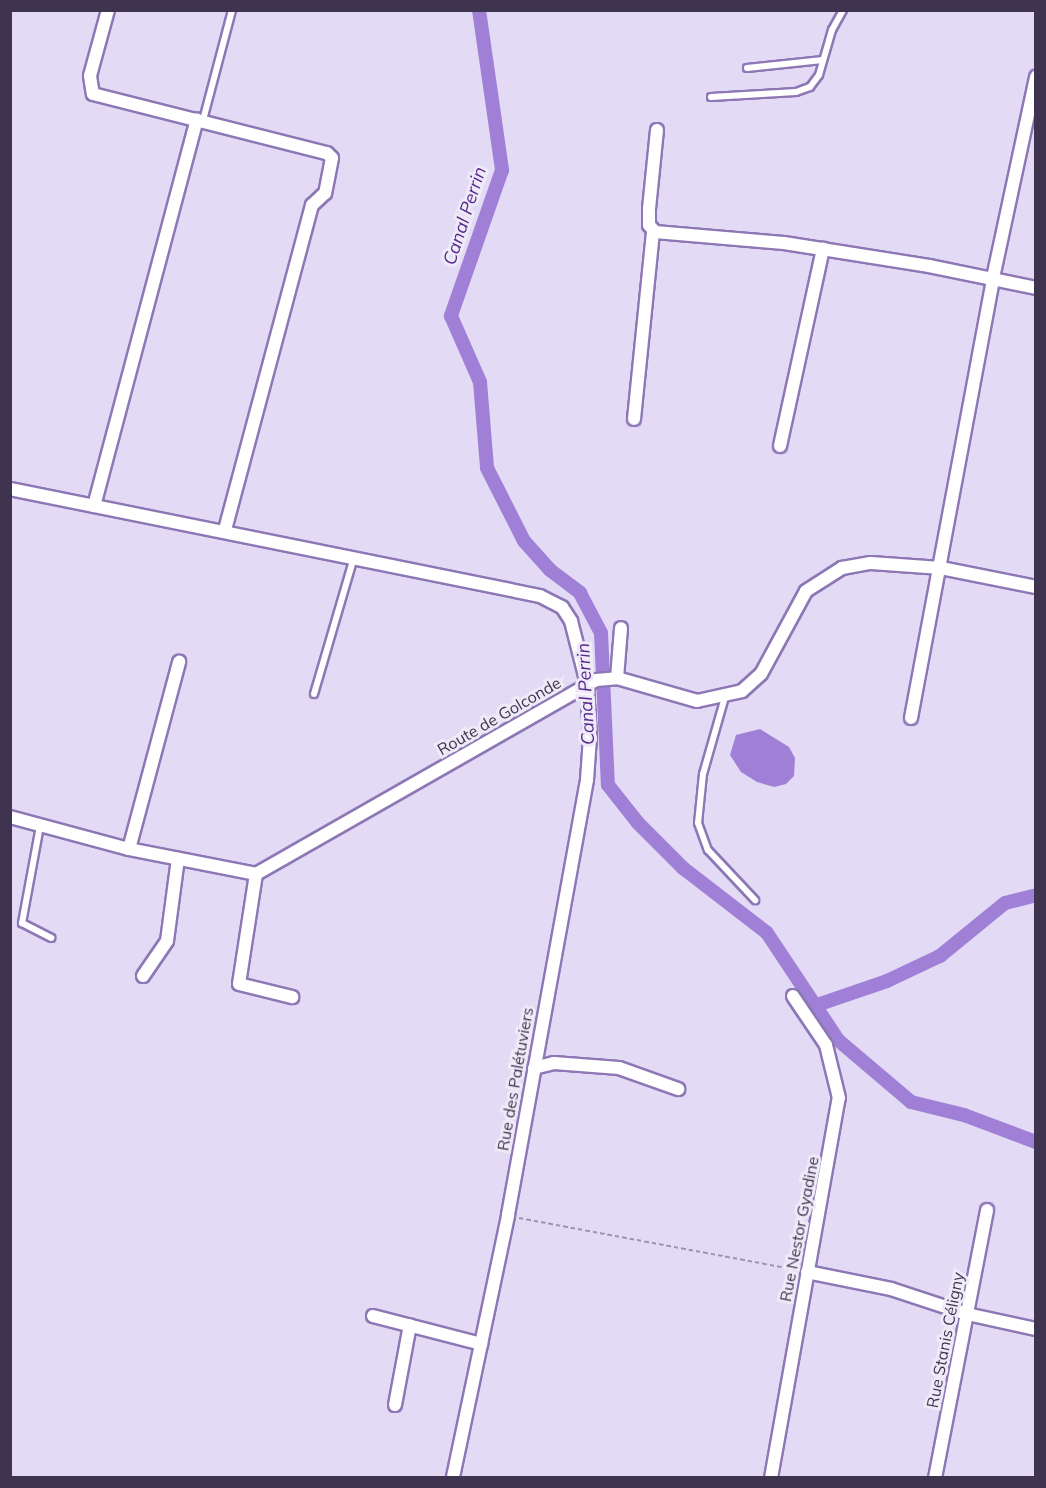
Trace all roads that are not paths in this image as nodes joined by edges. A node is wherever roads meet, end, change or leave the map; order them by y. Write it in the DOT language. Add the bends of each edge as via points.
graph roads {
  1 [pos="108,10"];
  2 [pos="232,10"];
  3 [pos="843,10"];
  4 [pos="823,60"];
  5 [pos="747,68"];
  6 [pos="1035,77"];
  7 [pos="711,97"];
  8 [pos="200,119"];
  9 [pos="657,130"];
  10 [pos="653,231"];
  11 [pos="823,249"];
  12 [pos="993,278"];
  13 [pos="1035,288"];
  14 [pos="634,419"];
  15 [pos="780,447"];
  16 [pos="10,489"];
  17 [pos="94,506"];
  18 [pos="225,530"];
  19 [pos="354,557"];
  20 [pos="941,568"];
  21 [pos="1035,587"];
  22 [pos="621,628"];
  23 [pos="179,662"];
  24 [pos="617,678"];
  25 [pos="587,684"];
  26 [pos="314,694"];
  27 [pos="725,697"];
  28 [pos="911,718"];
  29 [pos="10,817"];
  30 [pos="40,825"];
  31 [pos="129,849"];
  32 [pos="178,860"];
  33 [pos="256,874"];
  34 [pos="755,900"];
  35 [pos="51,938"];
  36 [pos="143,976"];
  37 [pos="793,996"];
  38 [pos="292,997"];
  39 [pos="534,1068"];
  40 [pos="678,1089"];
  41 [pos="987,1209"];
  42 [pos="807,1272"];
  43 [pos="966,1314"];
  44 [pos="373,1316"];
  45 [pos="410,1325"];
  46 [pos="1035,1329"];
  47 [pos="481,1344"];
  48 [pos="395,1405"];
  49 [pos="453,1478"];
  50 [pos="771,1478"];
  51 [pos="935,1478"];
  1 -- 8 [label="street" via="90,76 91,92"];
  2 -- 8 [label="lane"];
  3 -- 4 [label="lane"];
  4 -- 5 [label="lane"];
  4 -- 7 [label="lane" via="815,83 803,91"];
  6 -- 12 [label="street"];
  8 -- 17 [label="street"];
  8 -- 18 [label="street" via="327,153 332,158 324,193 312,205"];
  9 -- 10 [label="street" via="649,209"];
  10 -- 11 [label="street"];
  10 -- 14 [label="street"];
  11 -- 12 [label="street"];
  11 -- 15 [label="street"];
  12 -- 13 [label="street"];
  12 -- 20 [label="street"];
  16 -- 17 [label="street, Rue des Palétuviers"];
  17 -- 18 [label="street, Rue des Palétuviers"];
  18 -- 19 [label="street, Rue des Palétuviers"];
  19 -- 25 [label="street, Rue des Palétuviers" via="555,602 571,621"];
  19 -- 26 [label="lane"];
  20 -- 21 [label="street, Route de Golconde"];
  20 -- 27 [label="street, Route de Golconde" via="871,563 830,573 806,591 795,606 761,674 742,691"];
  20 -- 28 [label="street"];
  22 -- 24 [label="street"];
  23 -- 31 [label="street"];
  24 -- 25 [label="street, Route de Golconde" via="601,678"];
  24 -- 27 [label="street, Route de Golconde" via="681,699"];
  25 -- 33 [label="street, Route de Golconde"];
  25 -- 39 [label="street, Rue des Palétuviers" via="590,737 586,780"];
  27 -- 34 [label="lane" via="702,774 698,823 708,850"];
  29 -- 30 [label="street"];
  30 -- 31 [label="street"];
  30 -- 35 [label="lane" via="22,923"];
  31 -- 32 [label="street"];
  32 -- 33 [label="street"];
  32 -- 36 [label="street" via="167,941"];
  33 -- 38 [label="street" via="239,984"];
  37 -- 42 [label="street, Rue Nestor Gyadine" via="826,1045 839,1098"];
  39 -- 40 [label="street" via="554,1062 619,1068"];
  39 -- 47 [label="street, Rue des Palétuviers"];
  41 -- 43 [label="street, Rue Stanis Céligny"];
  42 -- 43 [label="street" via="891,1289"];
  42 -- 50 [label="street, Rue Nestor Gyadine"];
  43 -- 46 [label="street"];
  43 -- 51 [label="street, Rue Stanis Céligny"];
  44 -- 45 [label="street"];
  45 -- 47 [label="street"];
  45 -- 48 [label="street"];
  47 -- 49 [label="street, Rue des Palétuviers"];
}
